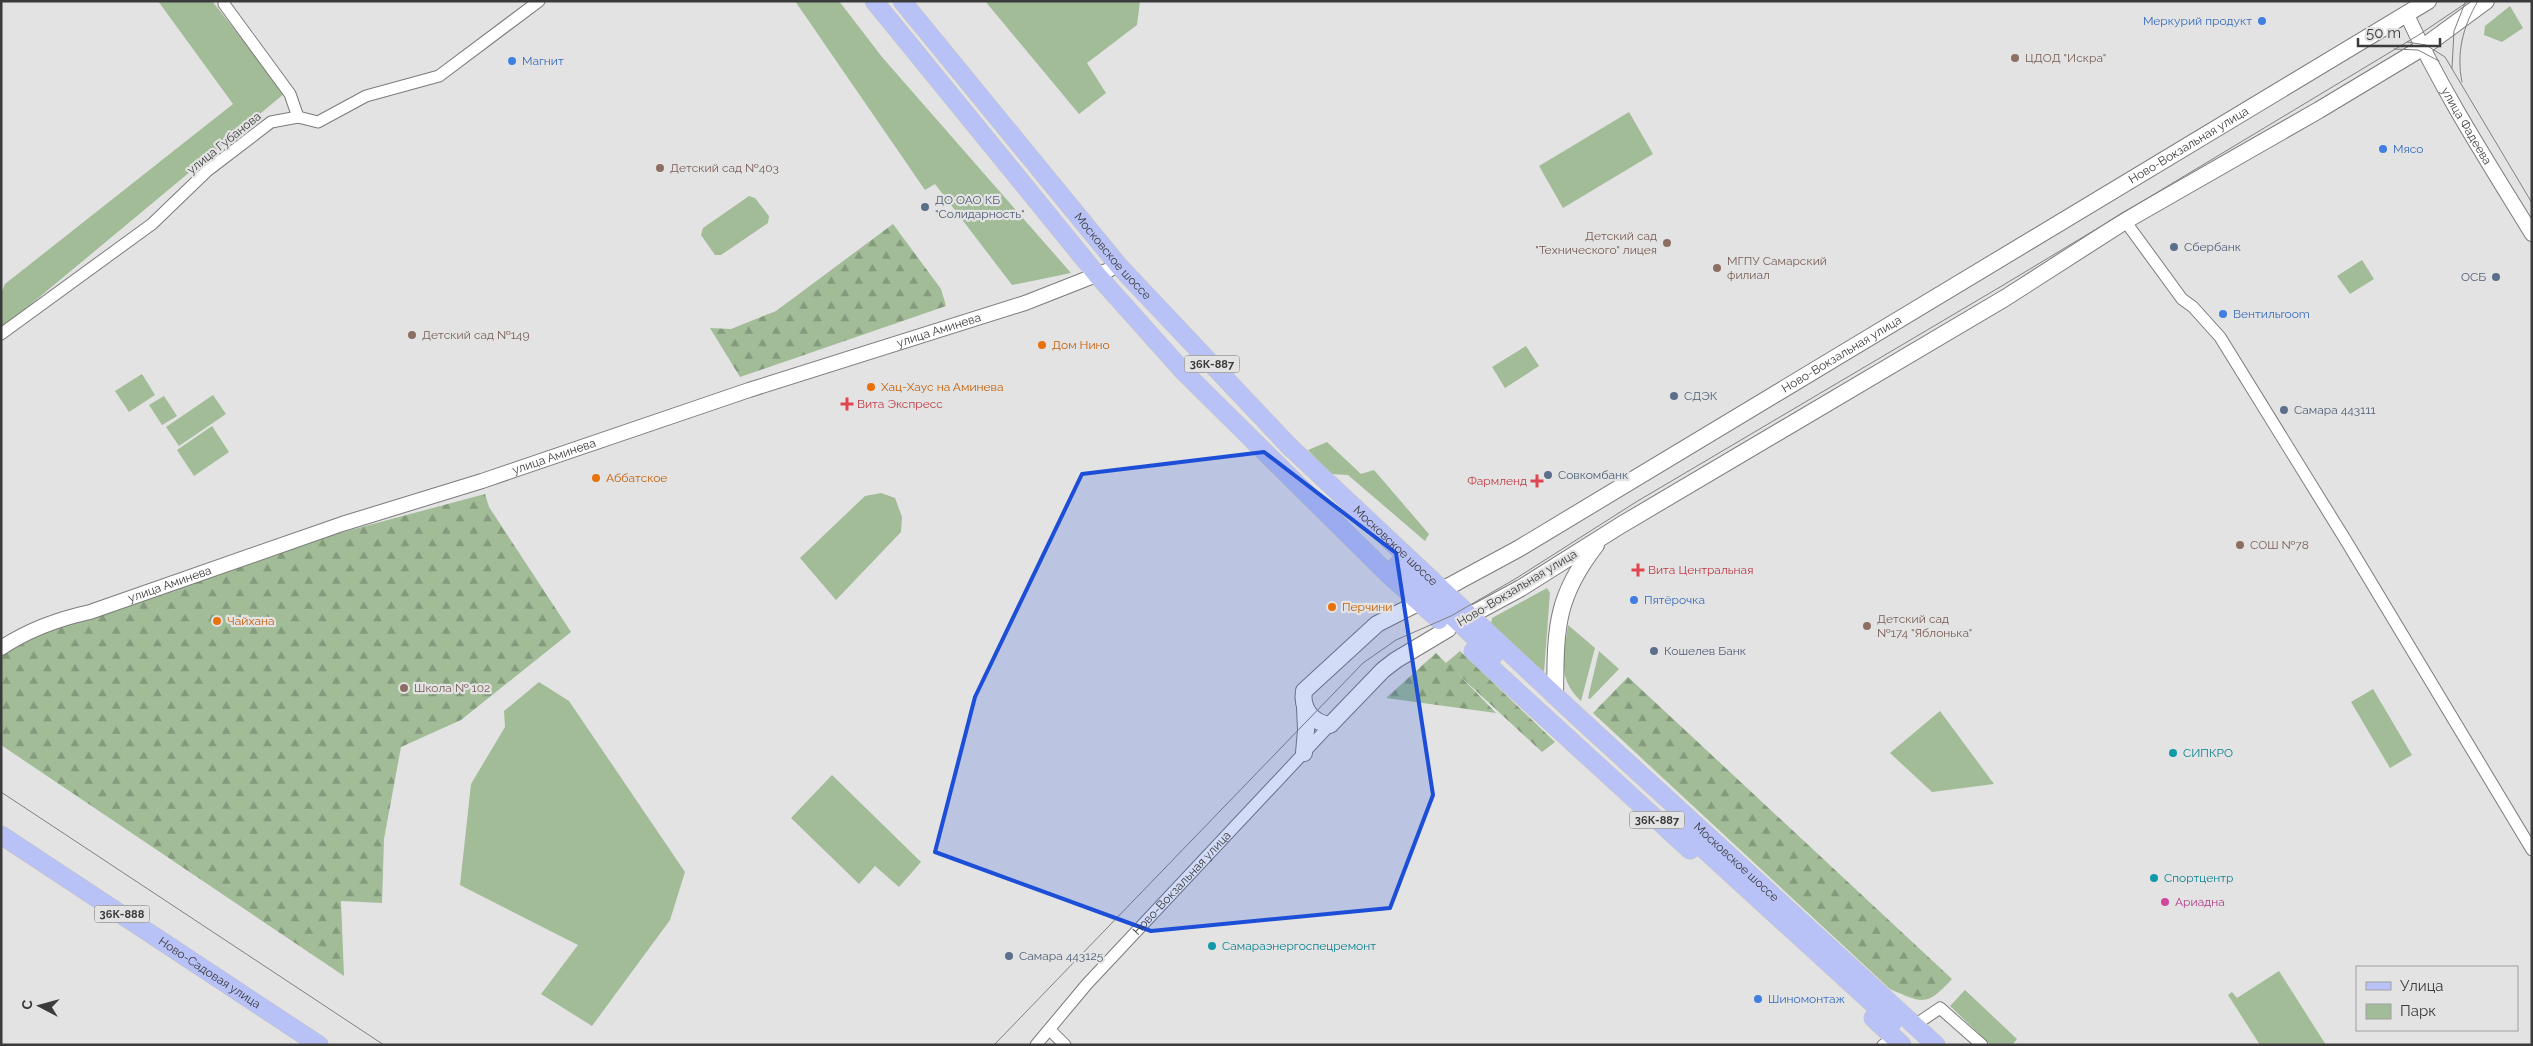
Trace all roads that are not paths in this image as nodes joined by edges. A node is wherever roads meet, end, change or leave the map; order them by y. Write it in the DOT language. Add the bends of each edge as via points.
graph roads {
  1 [pos="539,1"];
  2 [pos="874,1"];
  3 [pos="888,1"];
  4 [pos="902,1"];
  5 [pos="2428,1"];
  6 [pos="2486,1"];
  7 [pos="223,2"];
  8 [pos="2407,15"];
  9 [pos="2422,48"];
  10 [pos="298,117"];
  11 [pos="2126,221"];
  12 [pos="2532,234"];
  13 [pos="1104,273"];
  14 [pos="1,334"];
  15 [pos="1601,538"];
  16 [pos="1430,596"];
  17 [pos="1458,622"];
  18 [pos="1,648"];
  19 [pos="1555,703"];
  20 [pos="1305,707"];
  21 [pos="1330,725"];
  22 [pos="1304,752"];
  23 [pos="1,835"];
  24 [pos="2532,850"];
  25 [pos="1050,1030"];
  26 [pos="1900,1037"];
  27 [pos="318,1045"];
  28 [pos="1036,1045"];
  29 [pos="1065,1045"];
  30 [pos="1920,1045"];
  31 [pos="1936,1045"];
  32 [pos="1982,1045"];
  1 -- 10 [label="street, улица Губанова" via="439,76 366,96 318,122"];
  2 -- 13 [label="main road, Московское шоссе / 36К-887"];
  3 -- 13 [label="main road, Московское шоссе / 36К-887"];
  4 -- 16 [label="main road, Московское шоссе / 36К-887" via="1119,266"];
  5 -- 8 [label="main road, Ново-Вокзальная улица"];
  6 -- 9 [label="main road, Ново-Вокзальная улица"];
  7 -- 10 [label="street" via="290,94"];
  8 -- 9 [label="street, улица Фадеева"];
  8 -- 16 [label="main road, Ново-Вокзальная улица" via="1518,549"];
  9 -- 11 [label="main road, Ново-Вокзальная улица"];
  9 -- 12 [label="street, улица Фадеева"];
  10 -- 14 [label="street, улица Губанова" via="271,122 207,171 152,224"];
  11 -- 15 [label="main road, Ново-Вокзальная улица" via="2005,298"];
  11 -- 24 [label="street" via="2182,299 2220,338"];
  13 -- 16 [label="main road, Московское шоссе / 36К-887" via="1282,453"];
  13 -- 18 [label="street, улица Аминева" via="936,332 748,390 342,524 90,612 67,617 22,634"];
  15 -- 17 [label="main road, Ново-Вокзальная улица" via="1521,588"];
  15 -- 19 [label="main road" via="1572,579 1563,601 1556,653"];
  16 -- 17 [label="main road, Московское шоссе / 36К-887"];
  16 -- 20 [label="main road, Ново-Вокзальная улица" via="1377,624 1340,656 1304,691"];
  17 -- 19 [label="main road, Московское шоссе / 36К-887"];
  17 -- 21 [label="main road, Ново-Вокзальная улица" via="1383,670"];
  17 -- 26 [label="main road, Московское шоссе / 36К-887"];
  19 -- 26 [label="main road, Московское шоссе / 36К-887"];
  20 -- 21 [label="main road" via="1316,720"];
  20 -- 22 [label="main road, Ново-Вокзальная улица"];
  21 -- 22 [label="street, Ново-Вокзальная улица"];
  22 -- 25 [label="street, Ново-Вокзальная улица" via="1087,984"];
  23 -- 27 [label="main road, Ново-Садовая улица / 36К-888"];
  25 -- 28 [label="street, Ново-Вокзальная улица"];
  25 -- 29 [label="street"];
  26 -- 30 [label="main road, Московское шоссе / 36К-887"];
  26 -- 31 [label="main road, Московское шоссе / 36К-887"];
  26 -- 32 [label="street" via="1940,1008"];
}
